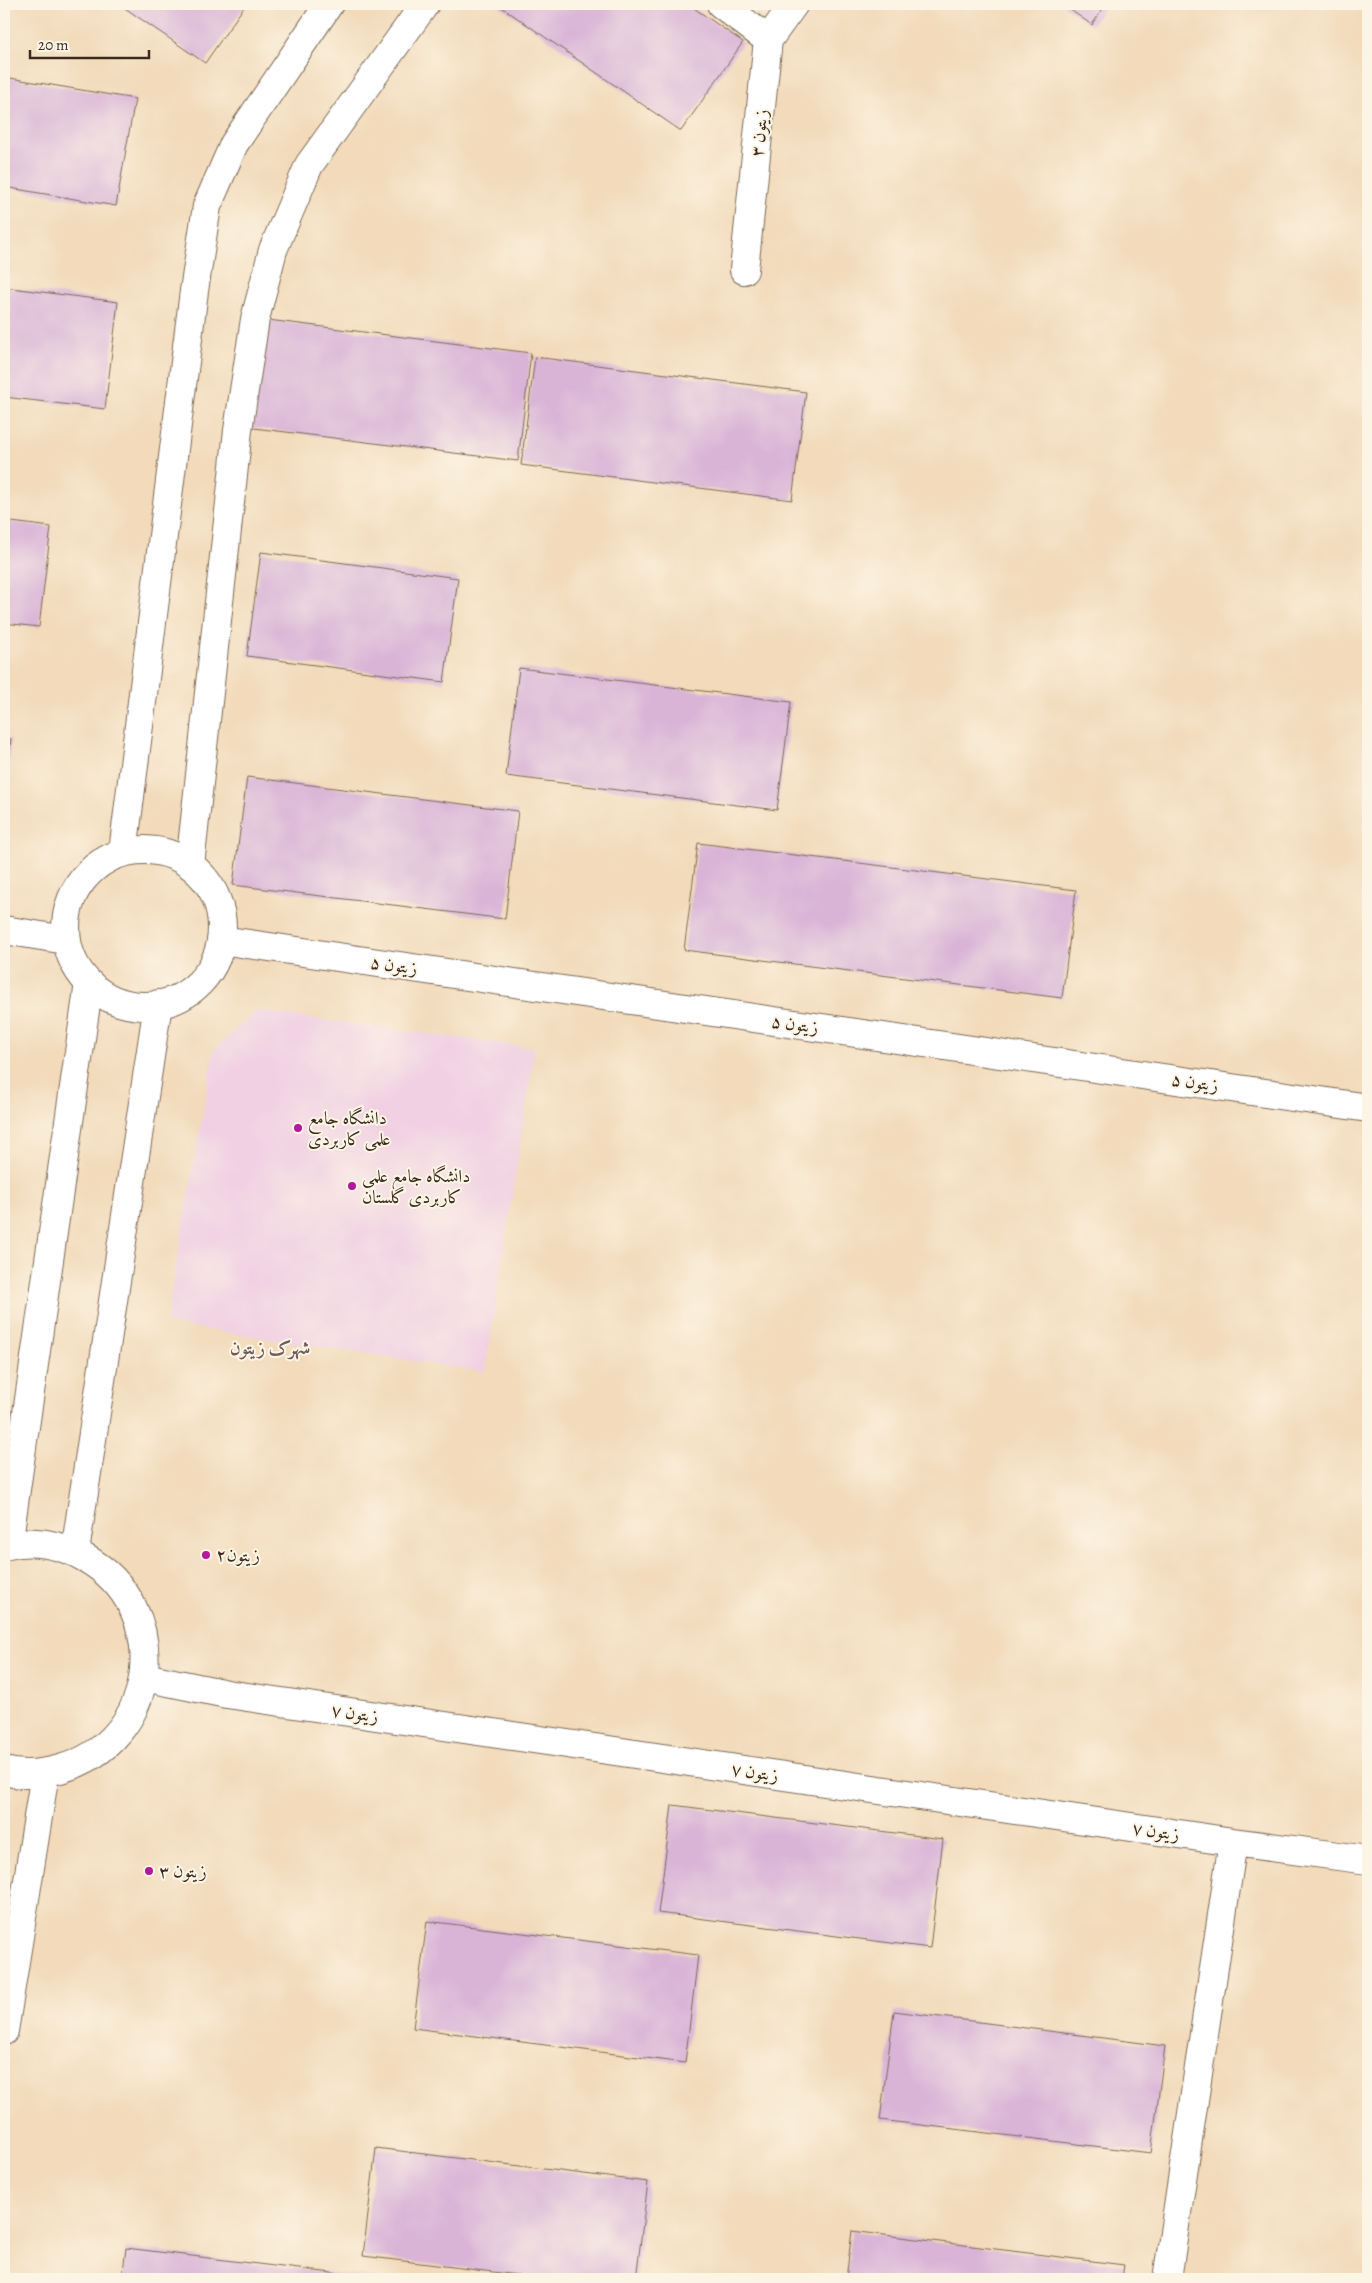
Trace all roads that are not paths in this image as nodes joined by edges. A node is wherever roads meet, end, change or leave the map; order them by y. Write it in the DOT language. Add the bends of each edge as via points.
graph roads {
  1 [pos="330,4"];
  2 [pos="425,4"];
  3 [pos="720,4"];
  4 [pos="794,4"];
  5 [pos="768,40"];
  6 [pos="744,270"];
  7 [pos="123,852"];
  8 [pos="190,865"];
  9 [pos="4,930"];
  10 [pos="66,940"];
  11 [pos="221,940"];
  12 [pos="89,983"];
  13 [pos="158,1004"];
  14 [pos="1368,1108"];
  15 [pos="6,1546"];
  16 [pos="75,1552"];
  17 [pos="144,1676"];
  18 [pos="4,1771"];
  19 [pos="45,1773"];
  20 [pos="1233,1842"];
  21 [pos="1368,1860"];
  22 [pos="4,2031"];
  23 [pos="1167,2279"];
  1 -- 7 [label="street" via="234,144 207,206"];
  2 -- 8 [label="street" via="309,165 273,250 255,319 238,430"];
  3 -- 5 [label="street"];
  4 -- 5 [label="street, زیتون ۳"];
  5 -- 6 [label="street, زیتون ۳"];
  7 -- 8 [label="street" via="146,850 169,854"];
  7 -- 10 [label="street" via="98,865 78,885 70,902"];
  8 -- 11 [label="street" via="206,881 216,899 222,919"];
  9 -- 10 [label="street"];
  10 -- 12 [label="street" via="74,963"];
  11 -- 13 [label="street" via="216,958 206,974 176,998"];
  11 -- 14 [label="street, زیتون ۵"];
  12 -- 13 [label="street" via="109,998 133,1005"];
  12 -- 15 [label="street"];
  13 -- 16 [label="street"];
  15 -- 16 [label="street" via="42,1544"];
  16 -- 17 [label="street" via="100,1567 125,1593 143,1633"];
  17 -- 19 [label="street" via="136,1705 120,1730 99,1751 74,1765"];
  17 -- 20 [label="street, زیتون ۷" via="227,1694"];
  18 -- 19 [label="street"];
  19 -- 22 [label="street"];
  20 -- 21 [label="street, زیتون ۷"];
  20 -- 23 [label="street"];
}
